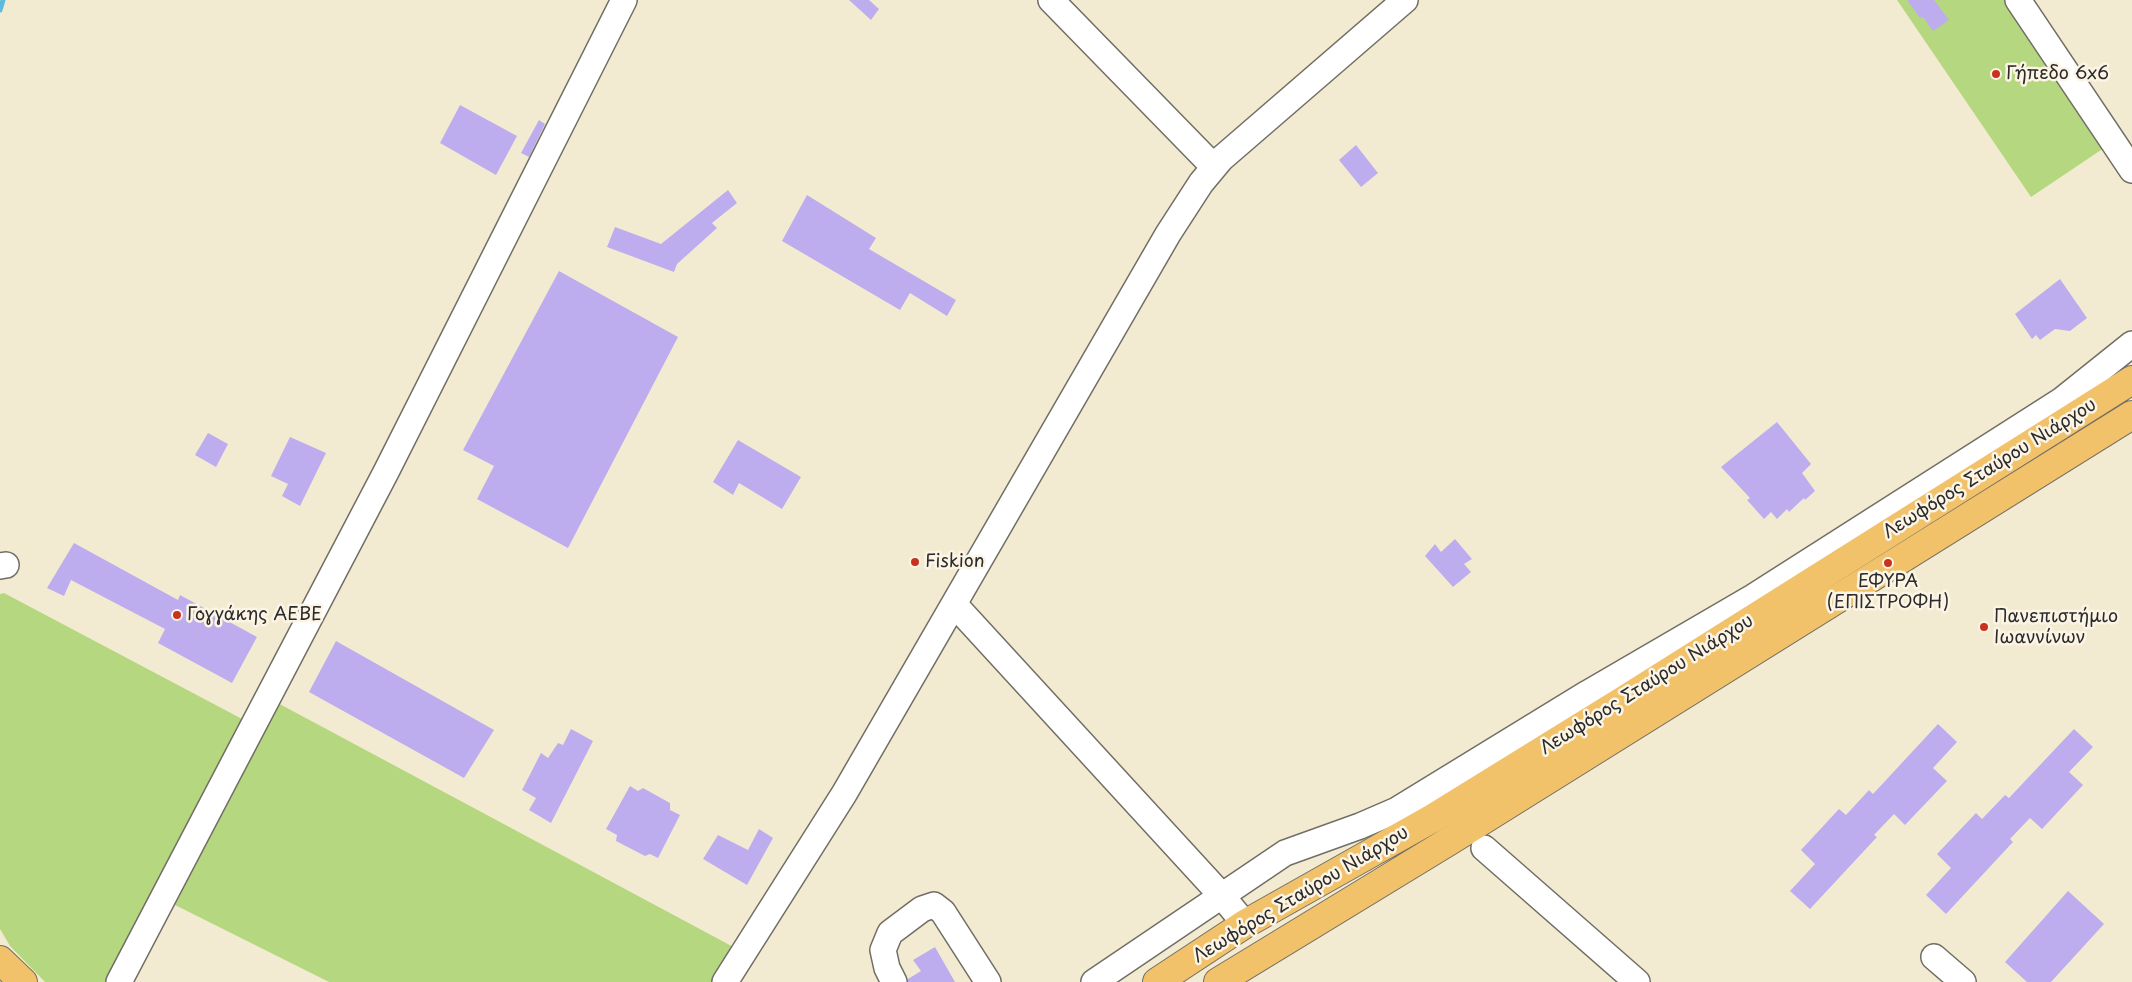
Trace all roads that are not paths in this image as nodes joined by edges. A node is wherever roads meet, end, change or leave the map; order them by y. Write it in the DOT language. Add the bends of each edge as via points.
graph roads {
  1 [pos="624,0"];
  2 [pos="1051,0"];
  3 [pos="1405,0"];
  4 [pos="2018,0"];
  5 [pos="1214,166"];
  6 [pos="2132,170"];
  7 [pos="2132,344"];
  8 [pos="2132,380"];
  9 [pos="2132,415"];
  10 [pos="954,604"];
  11 [pos="1484,848"];
  12 [pos="1222,896"];
  13 [pos="1245,924"];
  14 [pos="1934,957"];
  15 [pos="0,960"];
  16 [pos="1630,980"];
  17 [pos="22,982"];
  18 [pos="119,982"];
  19 [pos="724,982"];
  20 [pos="894,982"];
  21 [pos="988,982"];
  22 [pos="1094,982"];
  23 [pos="1157,982"];
  24 [pos="1218,982"];
  25 [pos="1963,982"];
  1 -- 18 [label="street" via="386,472"];
  2 -- 5 [label="street"];
  3 -- 5 [label="street"];
  4 -- 6 [label="street"];
  5 -- 10 [label="street" via="1168,234"];
  7 -- 12 [label="street" via="2062,400 1753,597 1397,810 1285,853"];
  8 -- 13 [label="main road, Λεωφόρος Σταύρου Νιάρχου" via="1441,812"];
  9 -- 24 [label="main road, Λεωφόρος Σταύρου Νιάρχου"];
  10 -- 12 [label="street"];
  10 -- 19 [label="street" via="844,794"];
  11 -- 16 [label="street"];
  12 -- 13 [label="street"];
  12 -- 22 [label="street"];
  13 -- 23 [label="main road, Λεωφόρος Σταύρου Νιάρχου"];
  14 -- 25 [label="street"];
  15 -- 17 [label="main road"];
  20 -- 21 [label="street" via="883,950 890,933 922,909 934,905 943,912"];
}
